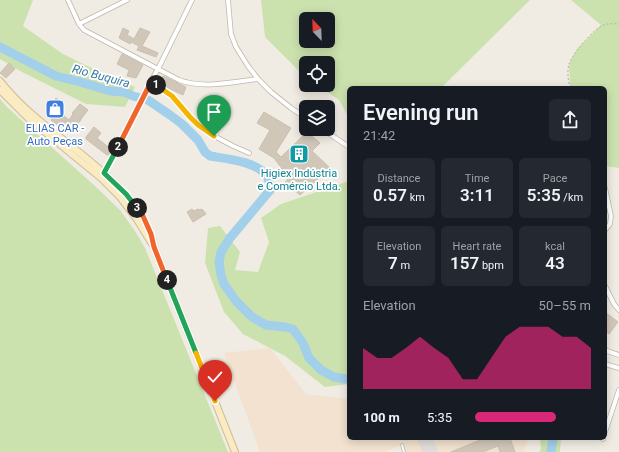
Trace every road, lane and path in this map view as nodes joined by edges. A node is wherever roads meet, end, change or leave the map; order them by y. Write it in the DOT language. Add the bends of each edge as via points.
graph roads {
  1 [pos="68,0"];
  2 [pos="127,0"];
  3 [pos="192,0"];
  4 [pos="228,0"];
  5 [pos="79,24"];
  6 [pos="619,24"];
  7 [pos="158,69"];
  8 [pos="258,79"];
  9 [pos="151,82"];
  10 [pos="1,86"];
  11 [pos="570,86"];
  12 [pos="299,113"];
  13 [pos="332,136"];
  14 [pos="347,146"];
  15 [pos="249,153"];
  16 [pos="103,176"];
  17 [pos="607,197"];
  18 [pos="607,228"];
  19 [pos="607,290"];
  20 [pos="619,310"];
  21 [pos="607,351"];
  22 [pos="619,355"];
  23 [pos="607,365"];
  24 [pos="619,368"];
  25 [pos="619,390"];
  26 [pos="607,426"];
  27 [pos="402,445"];
  28 [pos="235,452"];
  29 [pos="404,452"];
  1 -- 5 [label="street"];
  2 -- 5 [label="street"];
  3 -- 7 [label="street"];
  4 -- 8 [label="street" via="233,40"];
  5 -- 7 [label="street" via="91,34"];
  6 -- 11 [label="path" via="602,26 577,49 569,64"];
  7 -- 8 [label="street" via="179,80 197,84"];
  7 -- 9 [label="street"];
  8 -- 12 [label="street"];
  9 -- 15 [label="street" via="172,96 205,131"];
  9 -- 16 [label="street"];
  10 -- 16 [label="main road"];
  10 -- 16 [label="main road" via="30,120"];
  13 -- 14 [label="street"];
  16 -- 28 [label="main road" via="136,218 154,247"];
  17 -- 18 [label="street" via="611,216"];
  19 -- 20 [label="street"];
  21 -- 22 [label="street"];
  23 -- 24 [label="street"];
  25 -- 26 [label="street"];
  27 -- 29 [label="lane"];
}
